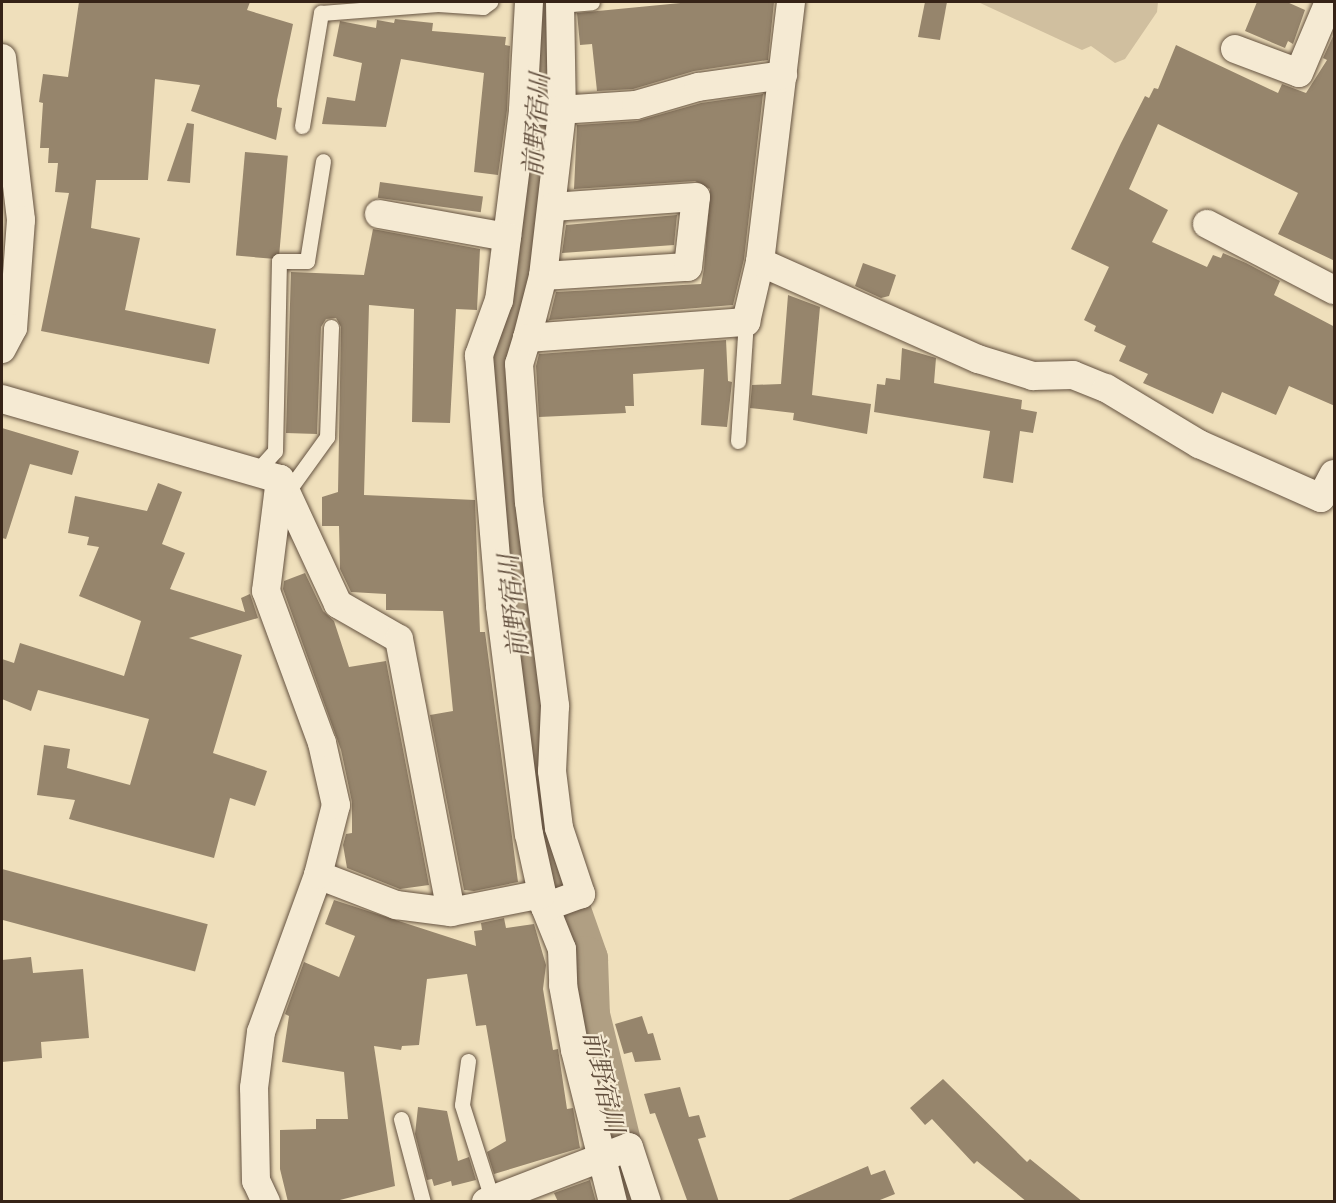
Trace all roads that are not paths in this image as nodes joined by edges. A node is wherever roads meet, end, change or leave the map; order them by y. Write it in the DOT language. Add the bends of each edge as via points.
graph roads {
  1 [pos="490,2"];
  2 [pos="529,2"];
  3 [pos="592,2"];
  4 [pos="791,2"];
  5 [pos="1329,2"];
  6 [pos="560,3"];
  7 [pos="1235,49"];
  8 [pos="2,58"];
  9 [pos="783,75"];
  10 [pos="523,111"];
  11 [pos="562,112"];
  12 [pos="302,126"];
  13 [pos="323,161"];
  14 [pos="552,207"];
  15 [pos="379,214"];
  16 [pos="1207,224"];
  17 [pos="507,237"];
  18 [pos="760,262"];
  19 [pos="543,276"];
  20 [pos="1335,290"];
  21 [pos="746,322"];
  22 [pos="331,327"];
  23 [pos="527,338"];
  24 [pos="2,349"];
  25 [pos="2,399"];
  26 [pos="738,441"];
  27 [pos="274,481"];
  28 [pos="1330,492"];
  29 [pos="529,502"];
  30 [pos="490,505"];
  31 [pos="318,875"];
  32 [pos="544,900"];
  33 [pos="451,912"];
  34 [pos="468,1061"];
  35 [pos="401,1119"];
  36 [pos="599,1157"];
  37 [pos="489,1200"];
  38 [pos="266,1202"];
  39 [pos="423,1202"];
  40 [pos="613,1202"];
  41 [pos="647,1202"];
  1 -- 12 [label="lane" via="483,7 438,4 321,13"];
  2 -- 10 [label="street"];
  3 -- 6 [label="lane"];
  4 -- 9 [label="street"];
  5 -- 7 [label="street" via="1299,73"];
  6 -- 11 [label="street"];
  8 -- 24 [label="street" via="21,220 13,328"];
  9 -- 11 [label="street" via="698,87 636,105"];
  9 -- 18 [label="street"];
  10 -- 11 [label="street"];
  10 -- 17 [label="street"];
  11 -- 14 [label="street"];
  13 -- 27 [label="lane" via="307,261 279,261"];
  14 -- 19 [label="street"];
  14 -- 19 [label="street" via="696,196 688,267"];
  15 -- 17 [label="street"];
  16 -- 20 [label="street"];
  17 -- 30 [label="street" via="499,300 478,355"];
  18 -- 21 [label="street"];
  18 -- 28 [label="street" via="978,359 1033,376 1072,375 1106,388 1199,444"];
  19 -- 23 [label="street"];
  21 -- 23 [label="street"];
  21 -- 26 [label="lane"];
  22 -- 27 [label="lane" via="327,437"];
  23 -- 29 [label="street" via="519,364"];
  25 -- 27 [label="street"];
  27 -- 31 [label="street" via="266,591 322,743 336,805"];
  27 -- 33 [label="street" via="338,604 399,639"];
  29 -- 30 [label="street"];
  29 -- 32 [label="street" via="555,706 552,771 559,828 581,894"];
  30 -- 32 [label="street" via="529,834"];
  31 -- 33 [label="street" via="396,905"];
  31 -- 38 [label="street" via="261,1032 254,1088 256,1181"];
  32 -- 33 [label="street"];
  32 -- 36 [label="street" via="562,949 563,985"];
  34 -- 37 [label="lane" via="462,1106"];
  35 -- 39 [label="lane"];
  36 -- 37 [label="street"];
  36 -- 40 [label="street"];
  36 -- 41 [label="street" via="629,1147"];
}
